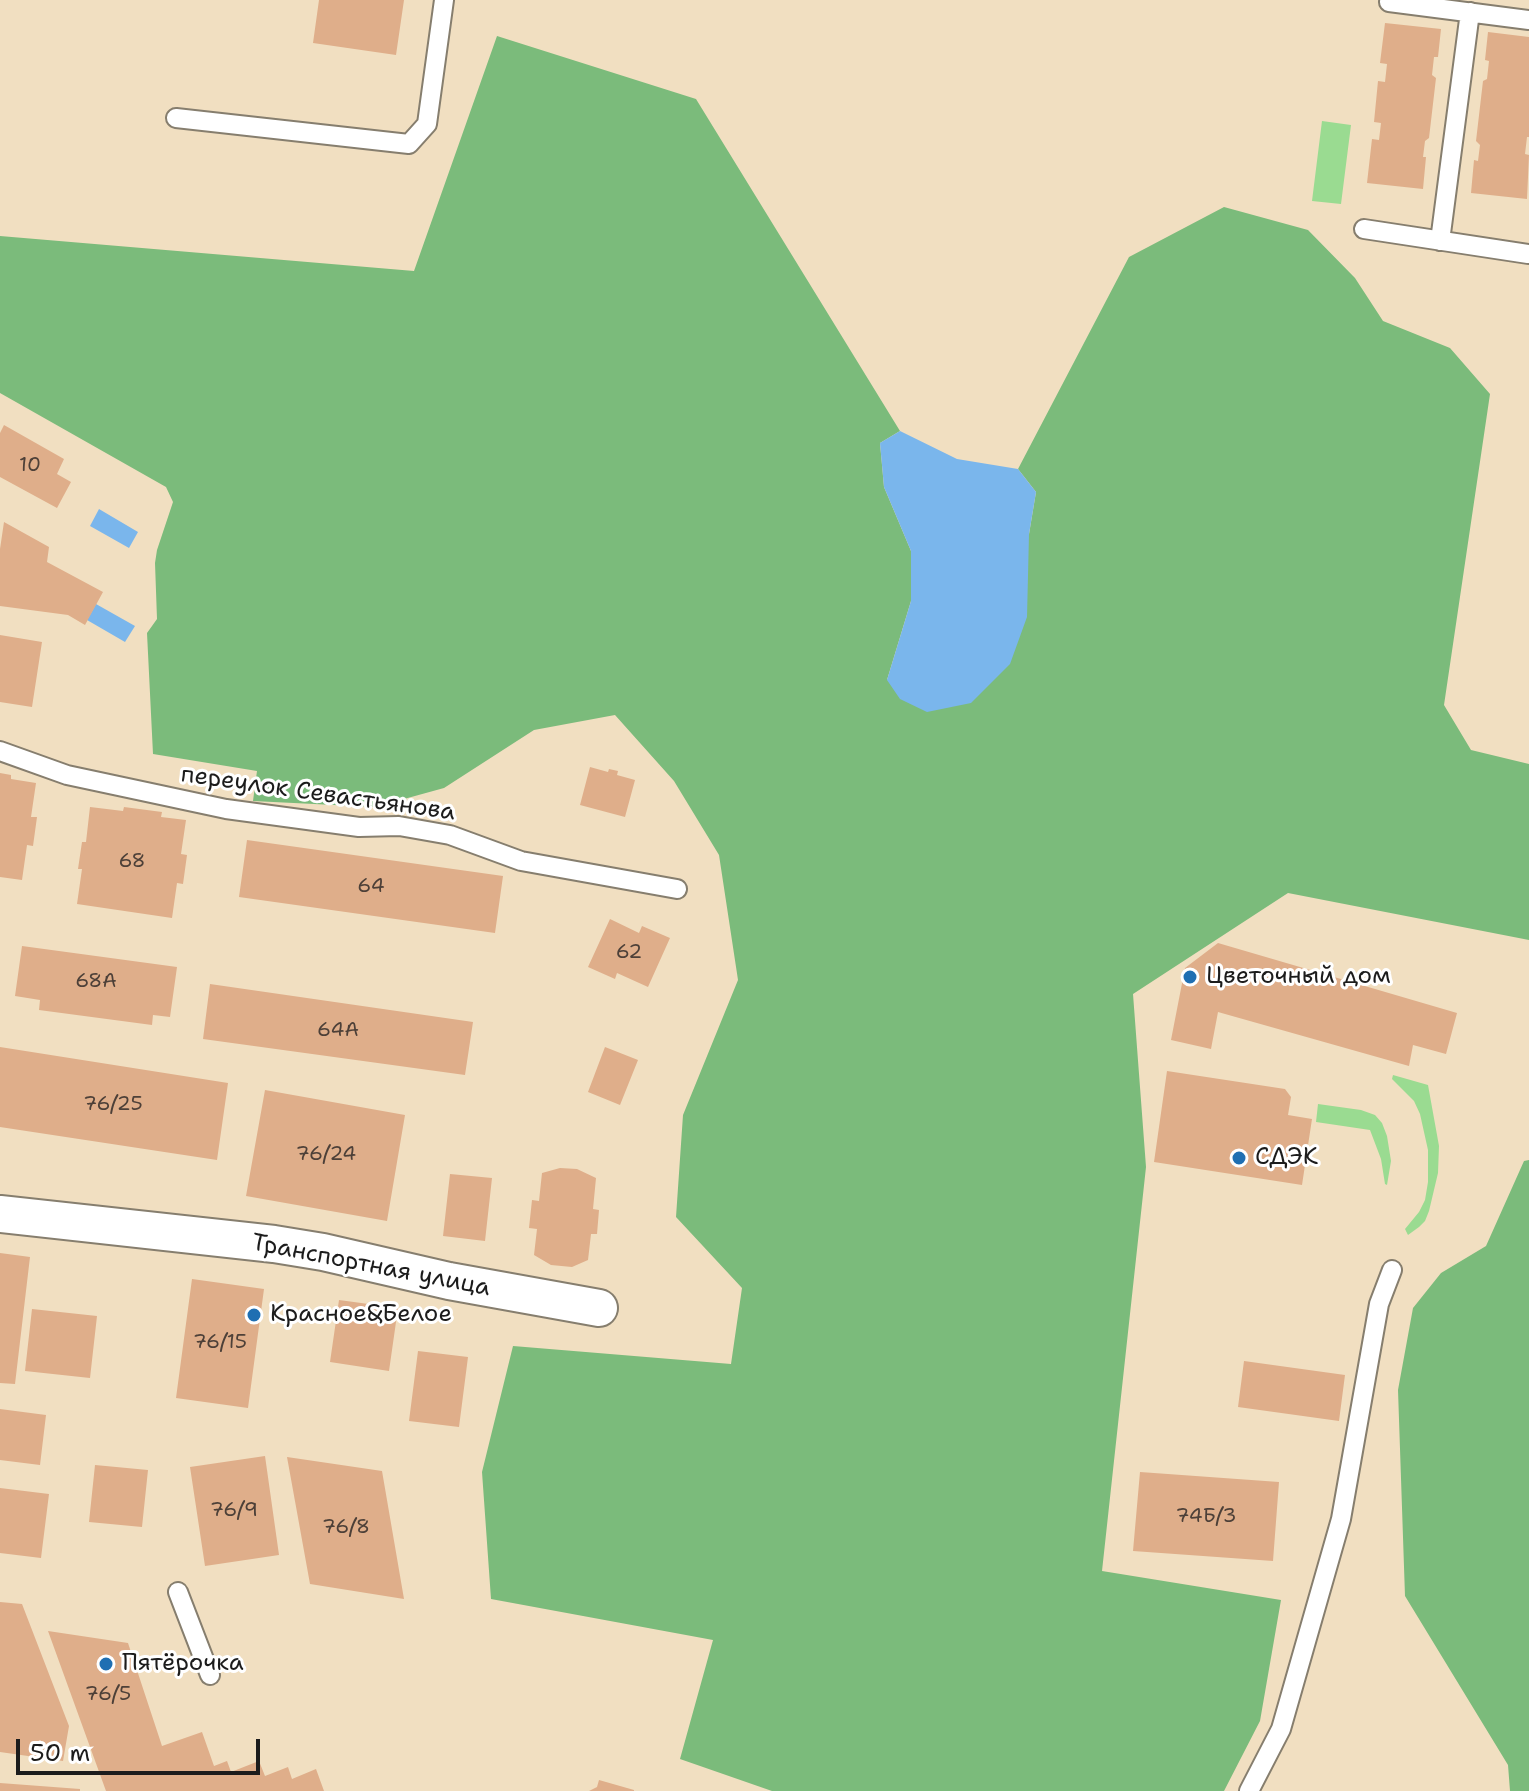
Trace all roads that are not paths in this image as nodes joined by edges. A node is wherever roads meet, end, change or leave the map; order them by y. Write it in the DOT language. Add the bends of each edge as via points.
graph roads {
  1 [pos="444,0"];
  2 [pos="1389,2"];
  3 [pos="1470,12"];
  4 [pos="1529,20"];
  5 [pos="176,118"];
  6 [pos="1364,229"];
  7 [pos="1440,241"];
  8 [pos="1528,254"];
  9 [pos="0,751"];
  10 [pos="677,889"];
  11 [pos="0,1214"];
  12 [pos="1392,1270"];
  13 [pos="599,1308"];
  14 [pos="178,1592"];
  15 [pos="210,1675"];
  16 [pos="1249,1791"];
  1 -- 5 [label="lane" via="427,124 409,144"];
  2 -- 3 [label="lane"];
  3 -- 4 [label="lane"];
  3 -- 7 [label="lane"];
  6 -- 7 [label="lane"];
  7 -- 8 [label="lane"];
  9 -- 10 [label="lane, переулок Севастьянова" via="67,775 226,809 450,835 521,861"];
  11 -- 13 [label="street, Транспортная улица" via="274,1244"];
  12 -- 16 [label="lane" via="1379,1304 1341,1519 1281,1729"];
  14 -- 15 [label="lane"];
}
